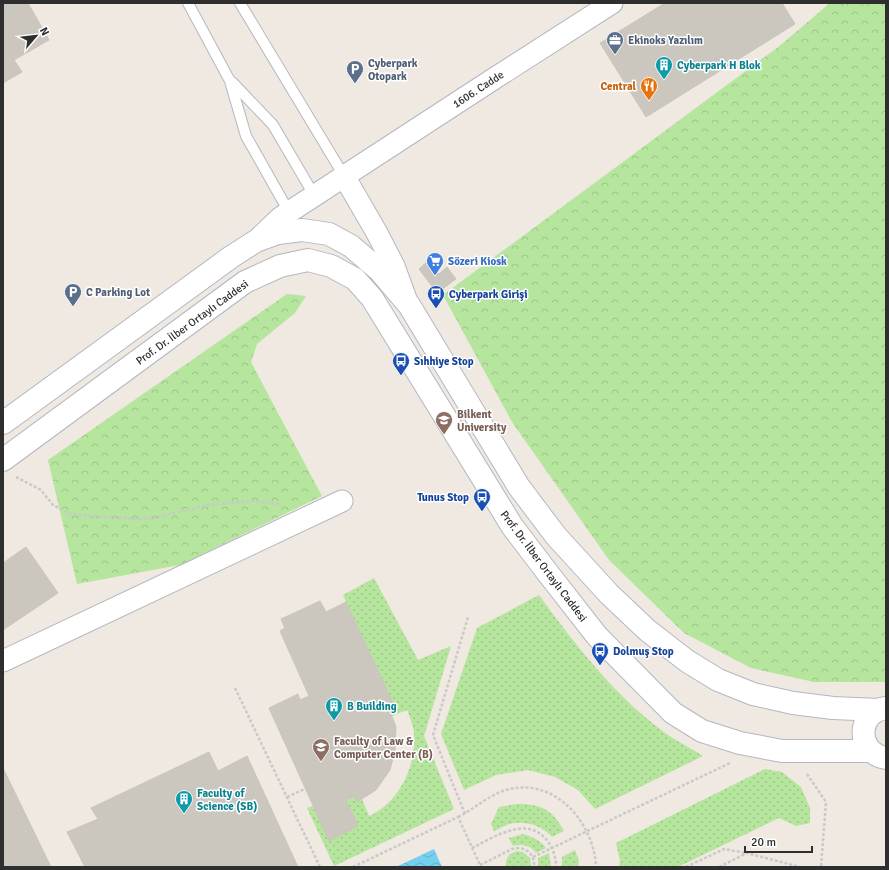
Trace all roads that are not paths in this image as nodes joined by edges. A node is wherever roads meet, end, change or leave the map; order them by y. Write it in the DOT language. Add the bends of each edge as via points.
graph roads {
  1 [pos="188,3"];
  2 [pos="240,3"];
  3 [pos="612,3"];
  4 [pos="230,81"];
  5 [pos="344,176"];
  6 [pos="314,195"];
  7 [pos="289,212"];
  8 [pos="256,241"];
  9 [pos="409,305"];
  10 [pos="3,423"];
  11 [pos="8,468"];
  12 [pos="342,501"];
  13 [pos="3,661"];
  14 [pos="882,709"];
  15 [pos="879,754"];
  1 -- 4 [label="lane"];
  2 -- 5 [label="lane"];
  3 -- 5 [label="street, 1606. Cadde"];
  4 -- 6 [label="lane" via="274,125"];
  4 -- 7 [label="lane" via="246,136"];
  5 -- 6 [label="street, 1606. Cadde"];
  5 -- 9 [label="street" via="394,266"];
  6 -- 7 [label="street, 1606. Cadde"];
  7 -- 8 [label="street, 1606. Cadde"];
  8 -- 9 [label="street, Prof. Dr. İlber Ortaylı Caddesi" via="278,233 302,230 329,234 351,246 380,271"];
  8 -- 10 [label="street, Prof. Dr. İlber Ortaylı Caddesi"];
  9 -- 14 [label="street, Prof. Dr. İlber Ortaylı Caddesi" via="519,487 556,536 609,594 647,630 687,661 718,680 753,694 833,708"];
  11 -- 15 [label="street, Prof. Dr. İlber Ortaylı Caddesi" via="245,282 280,266 308,260 331,266 355,279 372,298 512,526 547,572 597,636 673,713 702,731 740,744 772,749"];
  12 -- 13 [label="street"];
  14 -- 15 [label="street, Prof. Dr. İlber Ortaylı Caddesi" via="866,720 864,728 866,744"];
}
